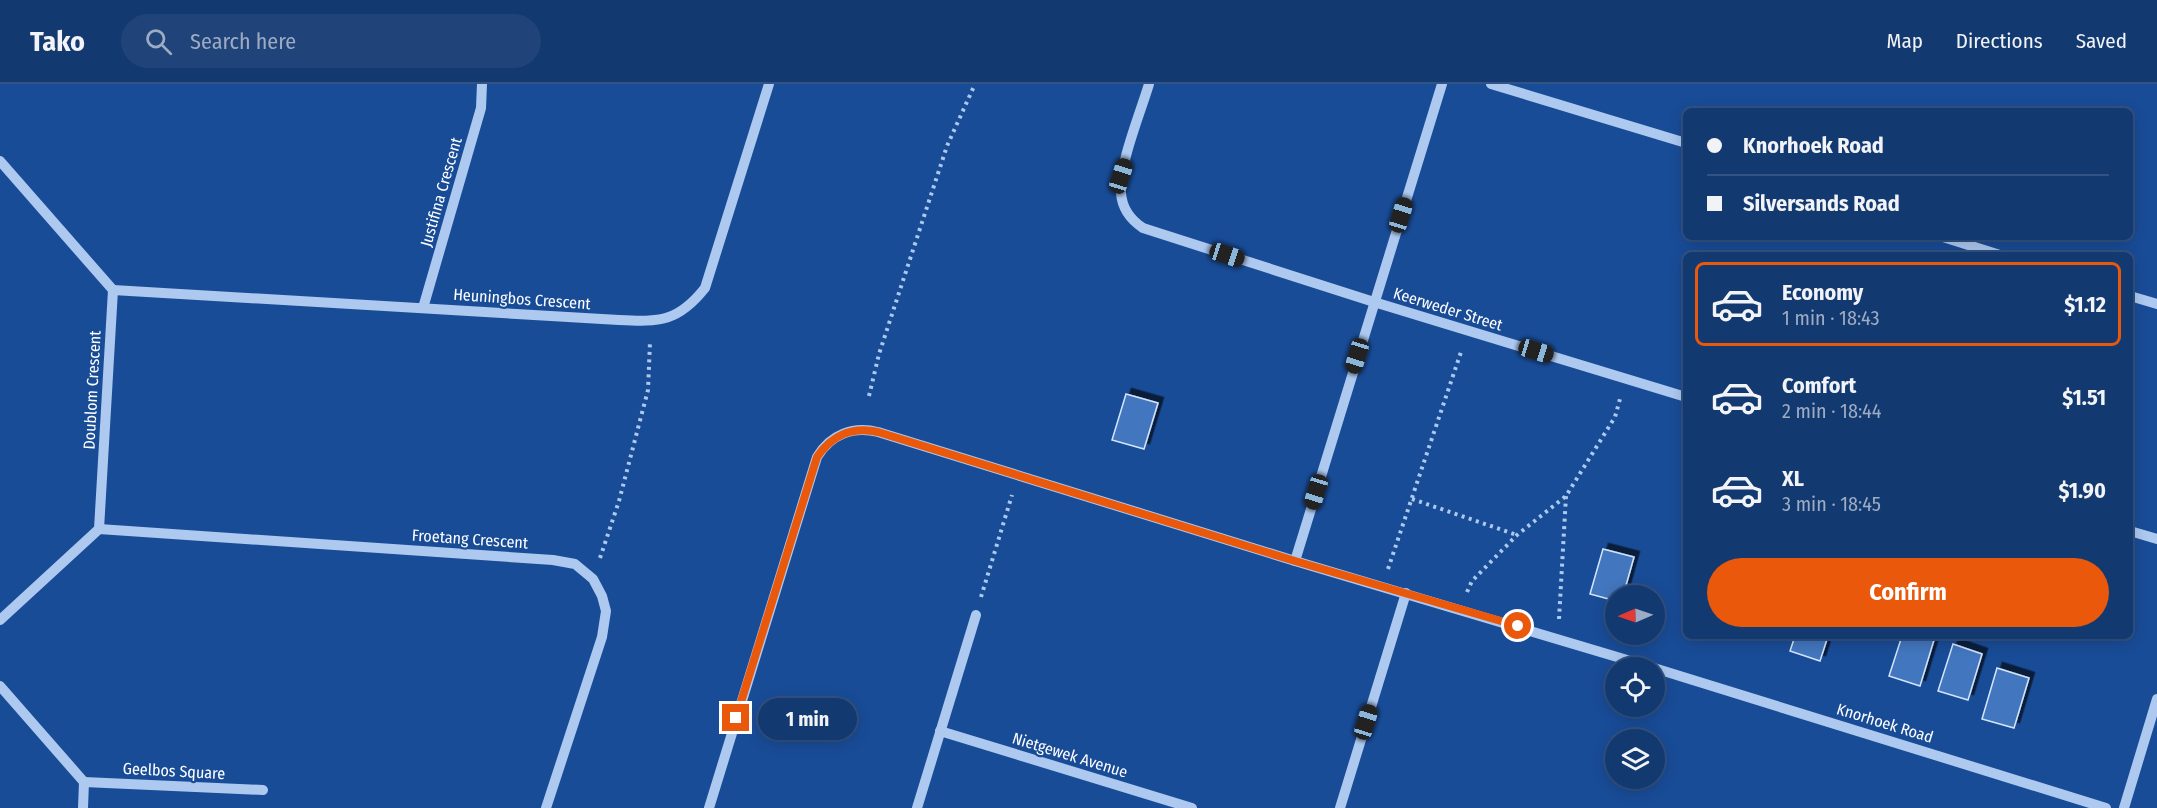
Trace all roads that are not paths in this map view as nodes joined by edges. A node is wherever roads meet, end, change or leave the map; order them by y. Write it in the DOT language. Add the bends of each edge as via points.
graph roads {
  1 [pos="482,84"];
  2 [pos="769,84"];
  3 [pos="1149,84"];
  4 [pos="1442,84"];
  5 [pos="1491,84"];
  6 [pos="1683,142"];
  7 [pos="0,161"];
  8 [pos="1952,240"];
  9 [pos="1990,252"];
  10 [pos="113,290"];
  11 [pos="2133,297"];
  12 [pos="1374,302"];
  13 [pos="2157,304"];
  14 [pos="423,308"];
  15 [pos="1683,396"];
  16 [pos="99,529"];
  17 [pos="2133,532"];
  18 [pos="2157,539"];
  19 [pos="1295,561"];
  20 [pos="1406,593"];
  21 [pos="976,615"];
  22 [pos="0,620"];
  23 [pos="1619,657"];
  24 [pos="1665,671"];
  25 [pos="0,686"];
  26 [pos="2157,699"];
  27 [pos="940,732"];
  28 [pos="84,782"];
  29 [pos="263,790"];
  30 [pos="83,808"];
  31 [pos="546,808"];
  32 [pos="709,808"];
  33 [pos="917,808"];
  34 [pos="1192,808"];
  35 [pos="1340,808"];
  36 [pos="2106,808"];
  37 [pos="2124,808"];
  1 -- 14 [label="street, Justifina Crescent" via="481,108"];
  2 -- 14 [label="street, Heuningbos Crescent" via="705,288 687,309 651,321"];
  3 -- 12 [label="street, Keerweder Street" via="1121,176 1126,212 1136,223"];
  4 -- 12 [label="street"];
  5 -- 6 [label="street"];
  7 -- 10 [label="street"];
  8 -- 9 [label="street"];
  10 -- 14 [label="street, Heuningbos Crescent"];
  10 -- 16 [label="street, Doublom Crescent"];
  11 -- 13 [label="street"];
  12 -- 15 [label="street, Keerweder Street"];
  12 -- 19 [label="street"];
  16 -- 22 [label="street"];
  16 -- 31 [label="street, Froetang Crescent" via="575,564 593,579 606,611 602,637"];
  17 -- 18 [label="street"];
  19 -- 20 [label="street, Knorhoek Road"];
  19 -- 32 [label="street, Knorhoek Road" via="870,430 846,432 828,442 817,457"];
  20 -- 23 [label="street, Knorhoek Road"];
  20 -- 35 [label="street"];
  21 -- 27 [label="street"];
  24 -- 36 [label="street, Knorhoek Road"];
  25 -- 28 [label="street"];
  26 -- 37 [label="street"];
  27 -- 33 [label="street"];
  27 -- 34 [label="street, Nietgewek Avenue"];
  28 -- 29 [label="street, Geelbos Square"];
  28 -- 30 [label="street"];
}
